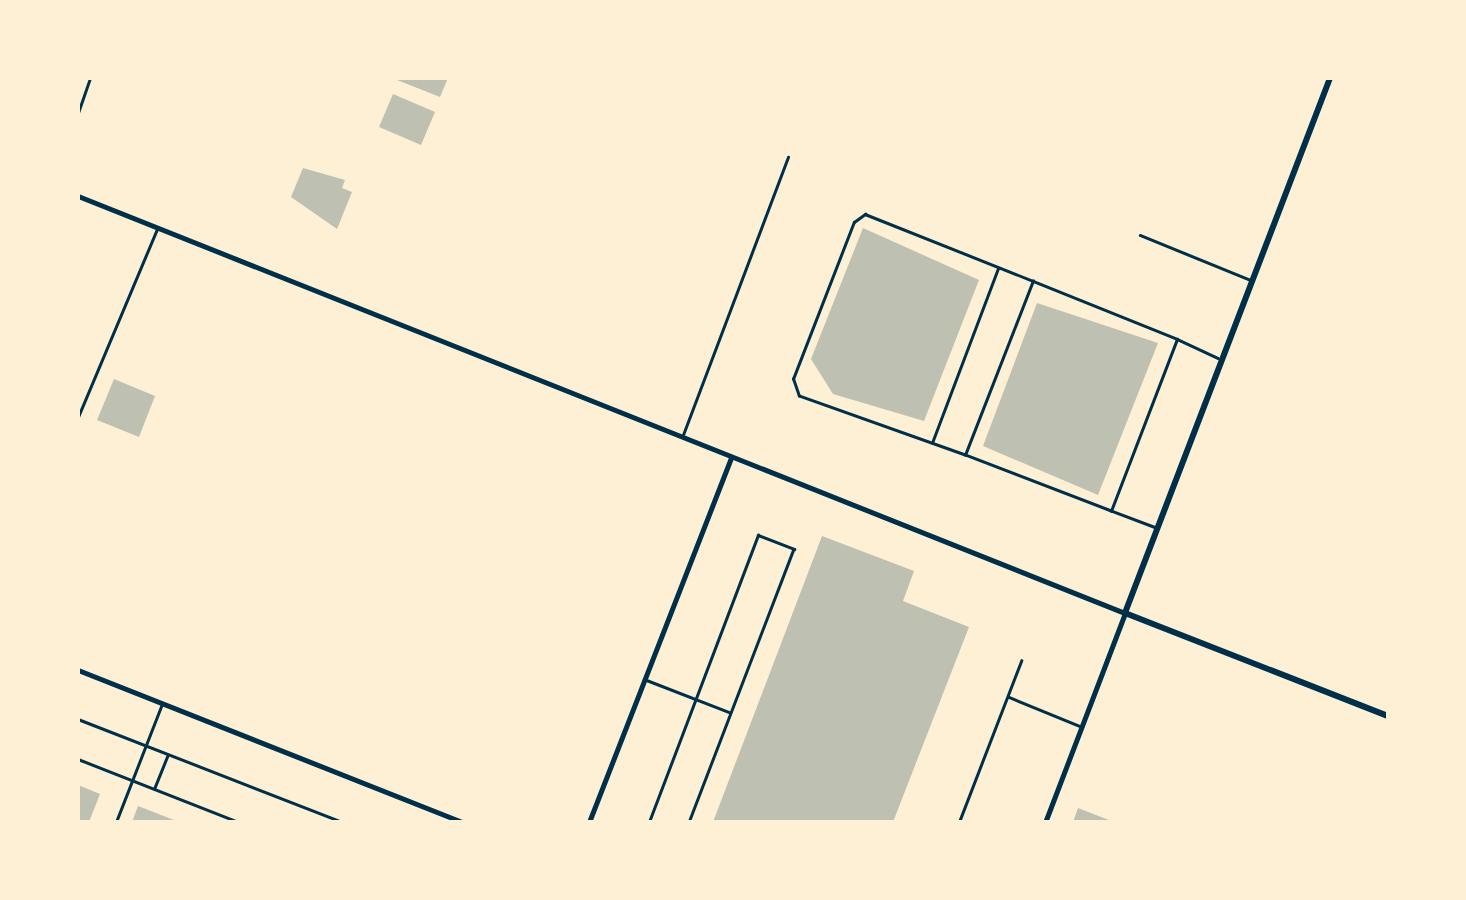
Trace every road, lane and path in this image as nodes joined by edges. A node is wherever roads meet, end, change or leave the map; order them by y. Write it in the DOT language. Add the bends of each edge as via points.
graph roads {
  1 [pos="90,78"];
  2 [pos="1330,78"];
  3 [pos="78,112"];
  4 [pos="788,157"];
  5 [pos="78,196"];
  6 [pos="158,228"];
  7 [pos="1140,235"];
  8 [pos="998,267"];
  9 [pos="1252,280"];
  10 [pos="1033,281"];
  11 [pos="1177,340"];
  12 [pos="1222,360"];
  13 [pos="78,417"];
  14 [pos="682,436"];
  15 [pos="932,444"];
  16 [pos="966,455"];
  17 [pos="732,456"];
  18 [pos="1111,511"];
  19 [pos="1157,529"];
  20 [pos="1125,613"];
  21 [pos="1022,660"];
  22 [pos="78,670"];
  23 [pos="644,679"];
  24 [pos="1008,696"];
  25 [pos="696,699"];
  26 [pos="162,704"];
  27 [pos="731,713"];
  28 [pos="1388,716"];
  29 [pos="78,719"];
  30 [pos="1082,727"];
  31 [pos="147,746"];
  32 [pos="168,754"];
  33 [pos="78,759"];
  34 [pos="133,780"];
  35 [pos="154,789"];
  36 [pos="116,822"];
  37 [pos="239,822"];
  38 [pos="342,822"];
  39 [pos="462,822"];
  40 [pos="589,822"];
  41 [pos="649,822"];
  42 [pos="689,822"];
  43 [pos="959,822"];
  44 [pos="1044,822"];
  1 -- 3 [label="lane"];
  2 -- 9 [label="street"];
  4 -- 14 [label="lane"];
  5 -- 6 [label="street"];
  6 -- 13 [label="lane"];
  6 -- 14 [label="street"];
  7 -- 9 [label="lane"];
  8 -- 10 [label="lane"];
  8 -- 15 [label="lane"];
  8 -- 15 [label="lane" via="865,214 854,222 800,362 799,396"];
  9 -- 12 [label="street"];
  10 -- 11 [label="lane"];
  10 -- 16 [label="lane"];
  11 -- 12 [label="lane"];
  11 -- 18 [label="lane"];
  12 -- 19 [label="street"];
  14 -- 17 [label="street"];
  15 -- 16 [label="lane"];
  16 -- 18 [label="lane"];
  17 -- 20 [label="street"];
  17 -- 23 [label="street"];
  18 -- 19 [label="lane"];
  19 -- 20 [label="street"];
  20 -- 28 [label="street"];
  20 -- 30 [label="street"];
  21 -- 24 [label="lane"];
  22 -- 26 [label="street"];
  23 -- 25 [label="lane"];
  23 -- 40 [label="street"];
  24 -- 30 [label="lane"];
  24 -- 43 [label="lane"];
  25 -- 27 [label="lane"];
  25 -- 27 [label="lane" via="758,535 794,549"];
  25 -- 41 [label="lane"];
  26 -- 31 [label="lane"];
  26 -- 39 [label="street"];
  27 -- 42 [label="lane"];
  29 -- 31 [label="lane"];
  30 -- 44 [label="street"];
  31 -- 32 [label="lane"];
  31 -- 34 [label="lane"];
  32 -- 35 [label="lane"];
  32 -- 38 [label="lane"];
  33 -- 34 [label="lane"];
  34 -- 35 [label="lane"];
  34 -- 36 [label="lane"];
  35 -- 37 [label="lane"];
}
